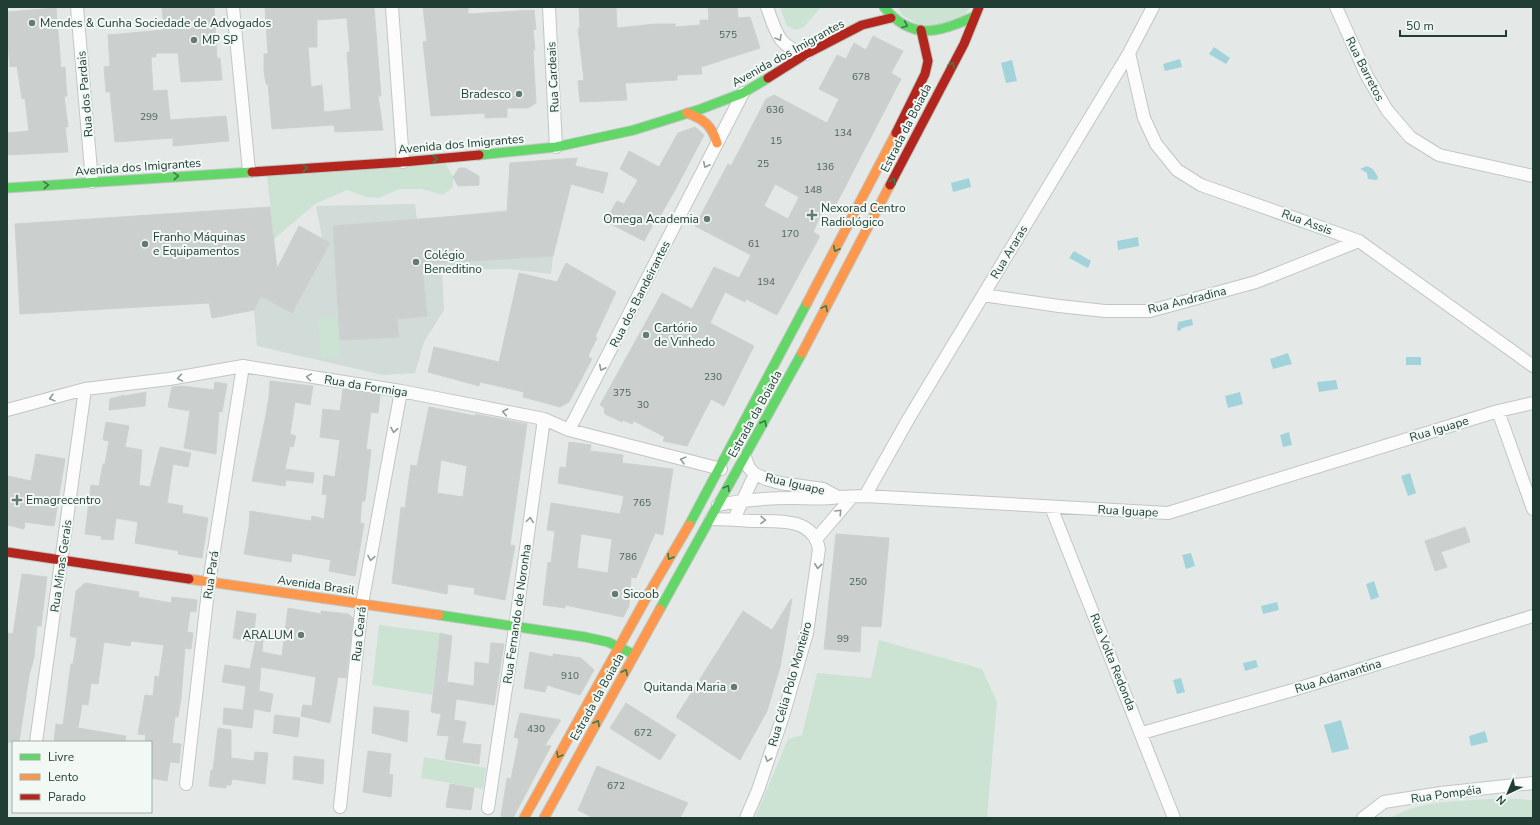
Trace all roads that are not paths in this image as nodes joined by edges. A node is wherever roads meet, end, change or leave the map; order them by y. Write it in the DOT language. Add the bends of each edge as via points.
graph roads {
  1 [pos="77,7"];
  2 [pos="233,7"];
  3 [pos="392,7"];
  4 [pos="549,7"];
  5 [pos="767,7"];
  6 [pos="884,7"];
  7 [pos="979,7"];
  8 [pos="1153,7"];
  9 [pos="1336,7"];
  10 [pos="975,16"];
  11 [pos="891,18"];
  12 [pos="921,30"];
  13 [pos="1129,53"];
  14 [pos="806,54"];
  15 [pos="743,93"];
  16 [pos="687,113"];
  17 [pos="717,143"];
  18 [pos="556,147"];
  19 [pos="403,162"];
  20 [pos="249,171"];
  21 [pos="1533,176"];
  22 [pos="92,182"];
  23 [pos="7,188"];
  24 [pos="1359,241"];
  25 [pos="983,295"];
  26 [pos="243,366"];
  27 [pos="1533,366"];
  28 [pos="85,389"];
  29 [pos="400,391"];
  30 [pos="1533,402"];
  31 [pos="7,410"];
  32 [pos="1498,411"];
  33 [pos="544,419"];
  34 [pos="569,430"];
  35 [pos="745,457"];
  36 [pos="720,469"];
  37 [pos="755,474"];
  38 [pos="865,496"];
  39 [pos="838,497"];
  40 [pos="852,497"];
  41 [pos="743,500"];
  42 [pos="718,505"];
  43 [pos="1051,507"];
  44 [pos="1533,509"];
  45 [pos="711,519"];
  46 [pos="734,519"];
  47 [pos="817,538"];
  48 [pos="7,552"];
  49 [pos="62,560"];
  50 [pos="209,582"];
  51 [pos="362,604"];
  52 [pos="1533,616"];
  53 [pos="515,628"];
  54 [pos="620,648"];
  55 [pos="634,654"];
  56 [pos="1142,733"];
  57 [pos="36,741"];
  58 [pos="1533,783"];
  59 [pos="186,784"];
  60 [pos="340,807"];
  61 [pos="488,808"];
  62 [pos="524,818"];
  63 [pos="544,818"];
  64 [pos="746,818"];
  65 [pos="1174,818"];
  66 [pos="1364,818"];
  1 -- 22 [label="street, Rua dos Pardais"];
  2 -- 20 [label="street"];
  3 -- 19 [label="street"];
  4 -- 18 [label="street, Rua Cardeais"];
  5 -- 14 [label="street, one-way" via="783,43 792,50"];
  6 -- 11 [label="main road"];
  7 -- 10 [label="main road, Estrada da Boiada"];
  8 -- 13 [label="street, Rua Araras"];
  9 -- 21 [label="street, Rua Barretos" via="1367,76 1386,110 1410,137 1439,155"];
  10 -- 12 [label="main road" via="945,30"];
  35 -- 10 [label="main road, Estrada da Boiada, one-way" via="888,190 964,44"];
  11 -- 12 [label="main road, one-way" via="905,26"];
  11 -- 14 [label="main road, Avenida dos Imigrantes" via="862,25"];
  12 -- 36 [label="main road, Estrada da Boiada, one-way" via="928,61 920,87"];
  13 -- 24 [label="street, Rua Assis" via="1144,118 1156,144 1177,170 1201,185"];
  13 -- 25 [label="street, Rua Araras"];
  14 -- 15 [label="main road, Avenida dos Imigrantes"];
  15 -- 16 [label="main road, Avenida dos Imigrantes"];
  15 -- 17 [label="street, Rua dos Bandeirantes"];
  16 -- 17 [label="main road" via="703,118 714,132"];
  16 -- 18 [label="main road, Avenida dos Imigrantes" via="634,130"];
  17 -- 34 [label="street, Rua dos Bandeirantes, one-way"];
  19 -- 18 [label="main road, Avenida dos Imigrantes, one-way"];
  20 -- 19 [label="main road, Avenida dos Imigrantes, one-way"];
  22 -- 20 [label="main road, Avenida dos Imigrantes, one-way"];
  23 -- 22 [label="main road, Avenida dos Imigrantes, one-way"];
  24 -- 25 [label="street, Rua Andradina" via="1256,282 1150,311 1105,311"];
  24 -- 27 [label="street, Rua Assis"];
  25 -- 38 [label="street, Rua Araras"];
  26 -- 28 [label="street, Rua da Formiga, one-way" via="169,380"];
  29 -- 26 [label="street, Rua da Formiga, one-way"];
  26 -- 50 [label="street, Rua Pará"];
  28 -- 31 [label="street, Rua da Formiga, one-way"];
  28 -- 49 [label="street, Rua Minas Gerais"];
  33 -- 29 [label="street, Rua da Formiga, one-way"];
  29 -- 51 [label="street, Rua Ceará, one-way"];
  30 -- 32 [label="street, Rua Iguape"];
  32 -- 43 [label="street, Rua Iguape" via="1168,513"];
  32 -- 44 [label="street"];
  33 -- 34 [label="street, Rua da Formiga"];
  53 -- 33 [label="street, Rua Fernando de Noronha, one-way"];
  36 -- 34 [label="street, Rua da Formiga, one-way"];
  35 -- 37 [label="street, Rua Iguape" via="749,468"];
  42 -- 35 [label="main road, Estrada da Boiada, one-way"];
  36 -- 54 [label="main road, Estrada da Boiada, one-way"];
  37 -- 39 [label="street, Rua Iguape" via="780,483 823,489"];
  37 -- 41 [label="street"];
  38 -- 40 [label="street, Rua Iguape"];
  38 -- 43 [label="street, Rua Iguape"];
  39 -- 40 [label="street, Rua Iguape"];
  39 -- 41 [label="street" via="821,500"];
  47 -- 40 [label="street, one-way"];
  41 -- 42 [label="street"];
  41 -- 46 [label="street"];
  42 -- 45 [label="main road, Estrada da Boiada"];
  43 -- 56 [label="street, Rua Volta Redonda"];
  45 -- 46 [label="street"];
  45 -- 55 [label="main road, Estrada da Boiada"];
  46 -- 47 [label="street, one-way" via="796,524 810,530"];
  47 -- 64 [label="street, Rua Célia Polo Monteiro, one-way" via="817,575 807,634 783,716"];
  48 -- 49 [label="main road, Avenida Brasil"];
  49 -- 50 [label="main road, Avenida Brasil"];
  49 -- 57 [label="street, Rua Minas Gerais"];
  50 -- 51 [label="main road, Avenida Brasil"];
  50 -- 59 [label="street, Rua Pará"];
  51 -- 53 [label="main road, Avenida Brasil"];
  51 -- 60 [label="street, Rua Ceará"];
  52 -- 56 [label="street, Rua Adamantina" via="1293,690"];
  53 -- 54 [label="main road, Avenida Brasil" via="585,637 608,642"];
  53 -- 61 [label="street, Rua Fernando de Noronha"];
  54 -- 55 [label="main road, Avenida Brasil"];
  54 -- 62 [label="main road, Estrada da Boiada, one-way"];
  63 -- 55 [label="main road, Estrada da Boiada, one-way"];
  56 -- 65 [label="street, Rua Volta Redonda"];
  58 -- 66 [label="street, Rua Pompéia" via="1384,802"];
}
